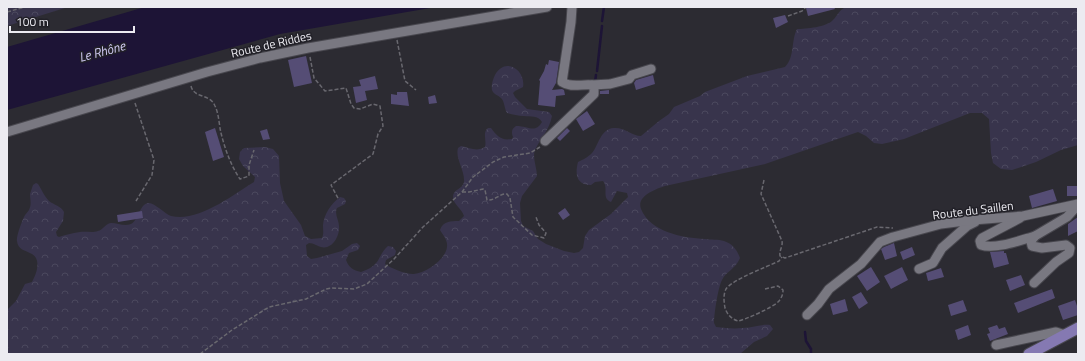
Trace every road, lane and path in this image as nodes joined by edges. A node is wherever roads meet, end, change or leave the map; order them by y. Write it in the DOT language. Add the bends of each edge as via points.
graph roads {
  1 [pos="26,7"];
  2 [pos="547,7"];
  3 [pos="572,7"];
  4 [pos="806,7"];
  5 [pos="7,12"];
  6 [pos="788,16"];
  7 [pos="396,32"];
  8 [pos="308,48"];
  9 [pos="651,70"];
  10 [pos="188,78"];
  11 [pos="592,85"];
  12 [pos="416,90"];
  13 [pos="132,95"];
  14 [pos="7,132"];
  15 [pos="545,141"];
  16 [pos="254,150"];
  17 [pos="764,180"];
  18 [pos="462,192"];
  19 [pos="339,200"];
  20 [pos="136,202"];
  21 [pos="1078,205"];
  22 [pos="1023,216"];
  23 [pos="536,217"];
  24 [pos="980,219"];
  25 [pos="912,231"];
  26 [pos="1035,236"];
  27 [pos="782,257"];
  28 [pos="919,269"];
  29 [pos="1034,283"];
  30 [pos="765,289"];
  31 [pos="807,315"];
  32 [pos="1078,328"];
  33 [pos="1065,335"];
  34 [pos="996,345"];
  35 [pos="200,354"];
  36 [pos="1029,354"];
  1 -- 5 [label="path"];
  2 -- 7 [label="street, Route de Riddes"];
  3 -- 11 [label="street" via="562,82 574,86"];
  4 -- 6 [label="path"];
  7 -- 8 [label="street, Route de Riddes"];
  7 -- 12 [label="path" via="405,81"];
  8 -- 10 [label="street, Route de Riddes"];
  8 -- 19 [label="path" via="314,78 325,91 346,88 350,104 354,108 360,109 373,104 380,106 382,115 383,126 378,134 373,154 331,185"];
  9 -- 11 [label="street" via="610,84"];
  10 -- 13 [label="street, Route de Riddes"];
  10 -- 16 [label="path" via="191,89 198,95 207,97 215,105 233,168 240,179 249,176 249,165"];
  11 -- 15 [label="street" via="594,94"];
  13 -- 14 [label="street, Route de Riddes"];
  13 -- 20 [label="path" via="154,160 152,175"];
  15 -- 18 [label="path" via="539,149 530,153 504,157 493,162 473,177"];
  17 -- 27 [label="path" via="761,194 782,241"];
  18 -- 23 [label="path" via="483,189 487,200 491,201 507,194 513,217 532,235 544,238 546,233"];
  18 -- 35 [label="path" via="367,284 354,289 326,289 306,299 269,307"];
  21 -- 22 [label="street, Route du Saillen"];
  21 -- 26 [label="street" via="1067,217"];
  22 -- 24 [label="street, Route du Saillen"];
  22 -- 26 [label="street" via="982,238 981,245 997,245"];
  24 -- 25 [label="street, Route du Saillen"];
  24 -- 28 [label="street" via="967,226 942,248 933,263"];
  25 -- 27 [label="path" via="877,227 786,258"];
  25 -- 31 [label="street, Route du Saillen" via="880,242 861,264 829,289"];
  26 -- 29 [label="street" via="1032,246 1042,248 1066,245 1070,248 1069,253"];
  27 -- 30 [label="path" via="779,261 727,288 724,292 726,312 734,320 742,320 777,303 783,294 778,286"];
  32 -- 33 [label="main road"];
  33 -- 34 [label="street" via="1056,332"];
  33 -- 36 [label="main road"];
}
